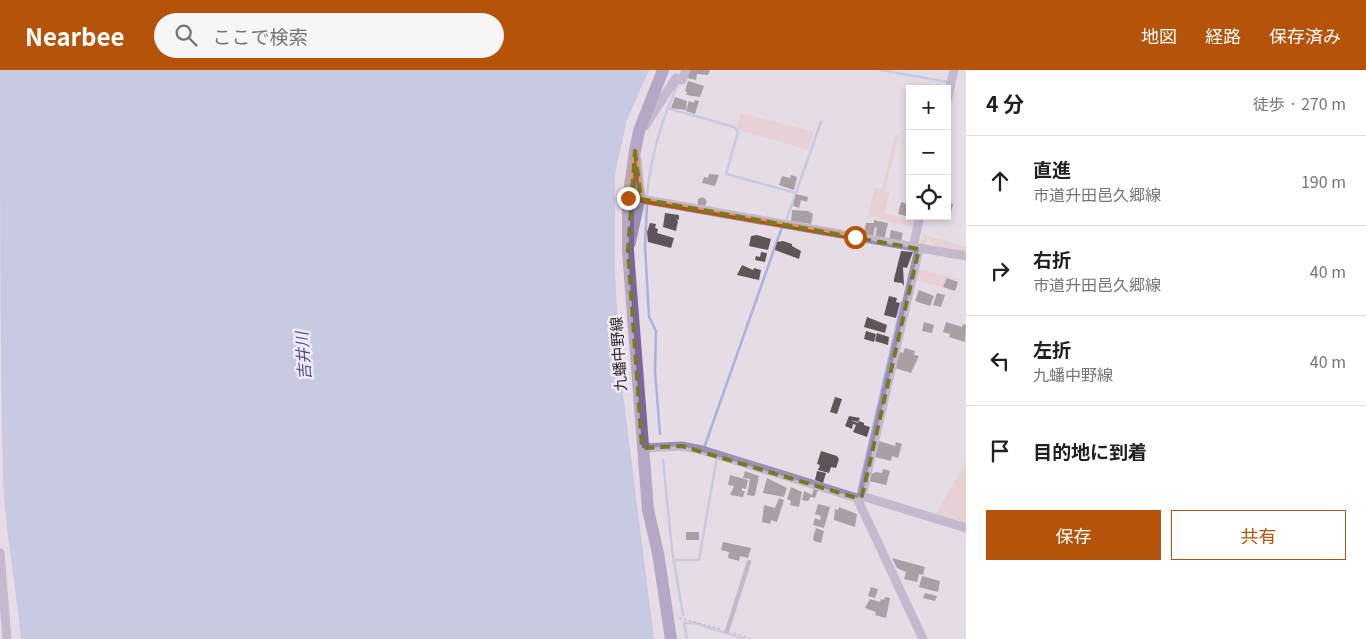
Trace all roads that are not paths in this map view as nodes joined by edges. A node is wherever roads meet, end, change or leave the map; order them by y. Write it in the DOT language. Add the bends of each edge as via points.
graph roads {
  1 [pos="663,70"];
  2 [pos="686,70"];
  3 [pos="954,70"];
  4 [pos="950,85"];
  5 [pos="639,131"];
  6 [pos="635,151"];
  7 [pos="642,200"];
  8 [pos="920,220"];
  9 [pos="916,248"];
  10 [pos="628,251"];
  11 [pos="966,256"];
  12 [pos="642,448"];
  13 [pos="859,497"];
  14 [pos="966,528"];
  15 [pos="0,552"];
  16 [pos="749,562"];
  17 [pos="727,631"];
  18 [pos="7,639"];
  19 [pos="671,639"];
  20 [pos="924,639"];
  1 -- 5 [label="main road, 九蟠中野線"];
  2 -- 5 [label="street" via="682,80 676,78 647,124"];
  3 -- 4 [label="street"];
  5 -- 6 [label="main road, 九蟠中野線"];
  6 -- 7 [label="street"];
  6 -- 10 [label="main road, 九蟠中野線" via="628,198"];
  7 -- 9 [label="street"];
  7 -- 10 [label="street"];
  8 -- 9 [label="street"];
  9 -- 11 [label="street"];
  9 -- 13 [label="street"];
  10 -- 12 [label="main road, 九蟠中野線"];
  12 -- 13 [label="street" via="682,446"];
  12 -- 19 [label="main road, 九蟠中野線" via="648,510"];
  13 -- 14 [label="street"];
  13 -- 20 [label="street"];
  15 -- 18 [label="street"];
  16 -- 17 [label="lane"];
}
